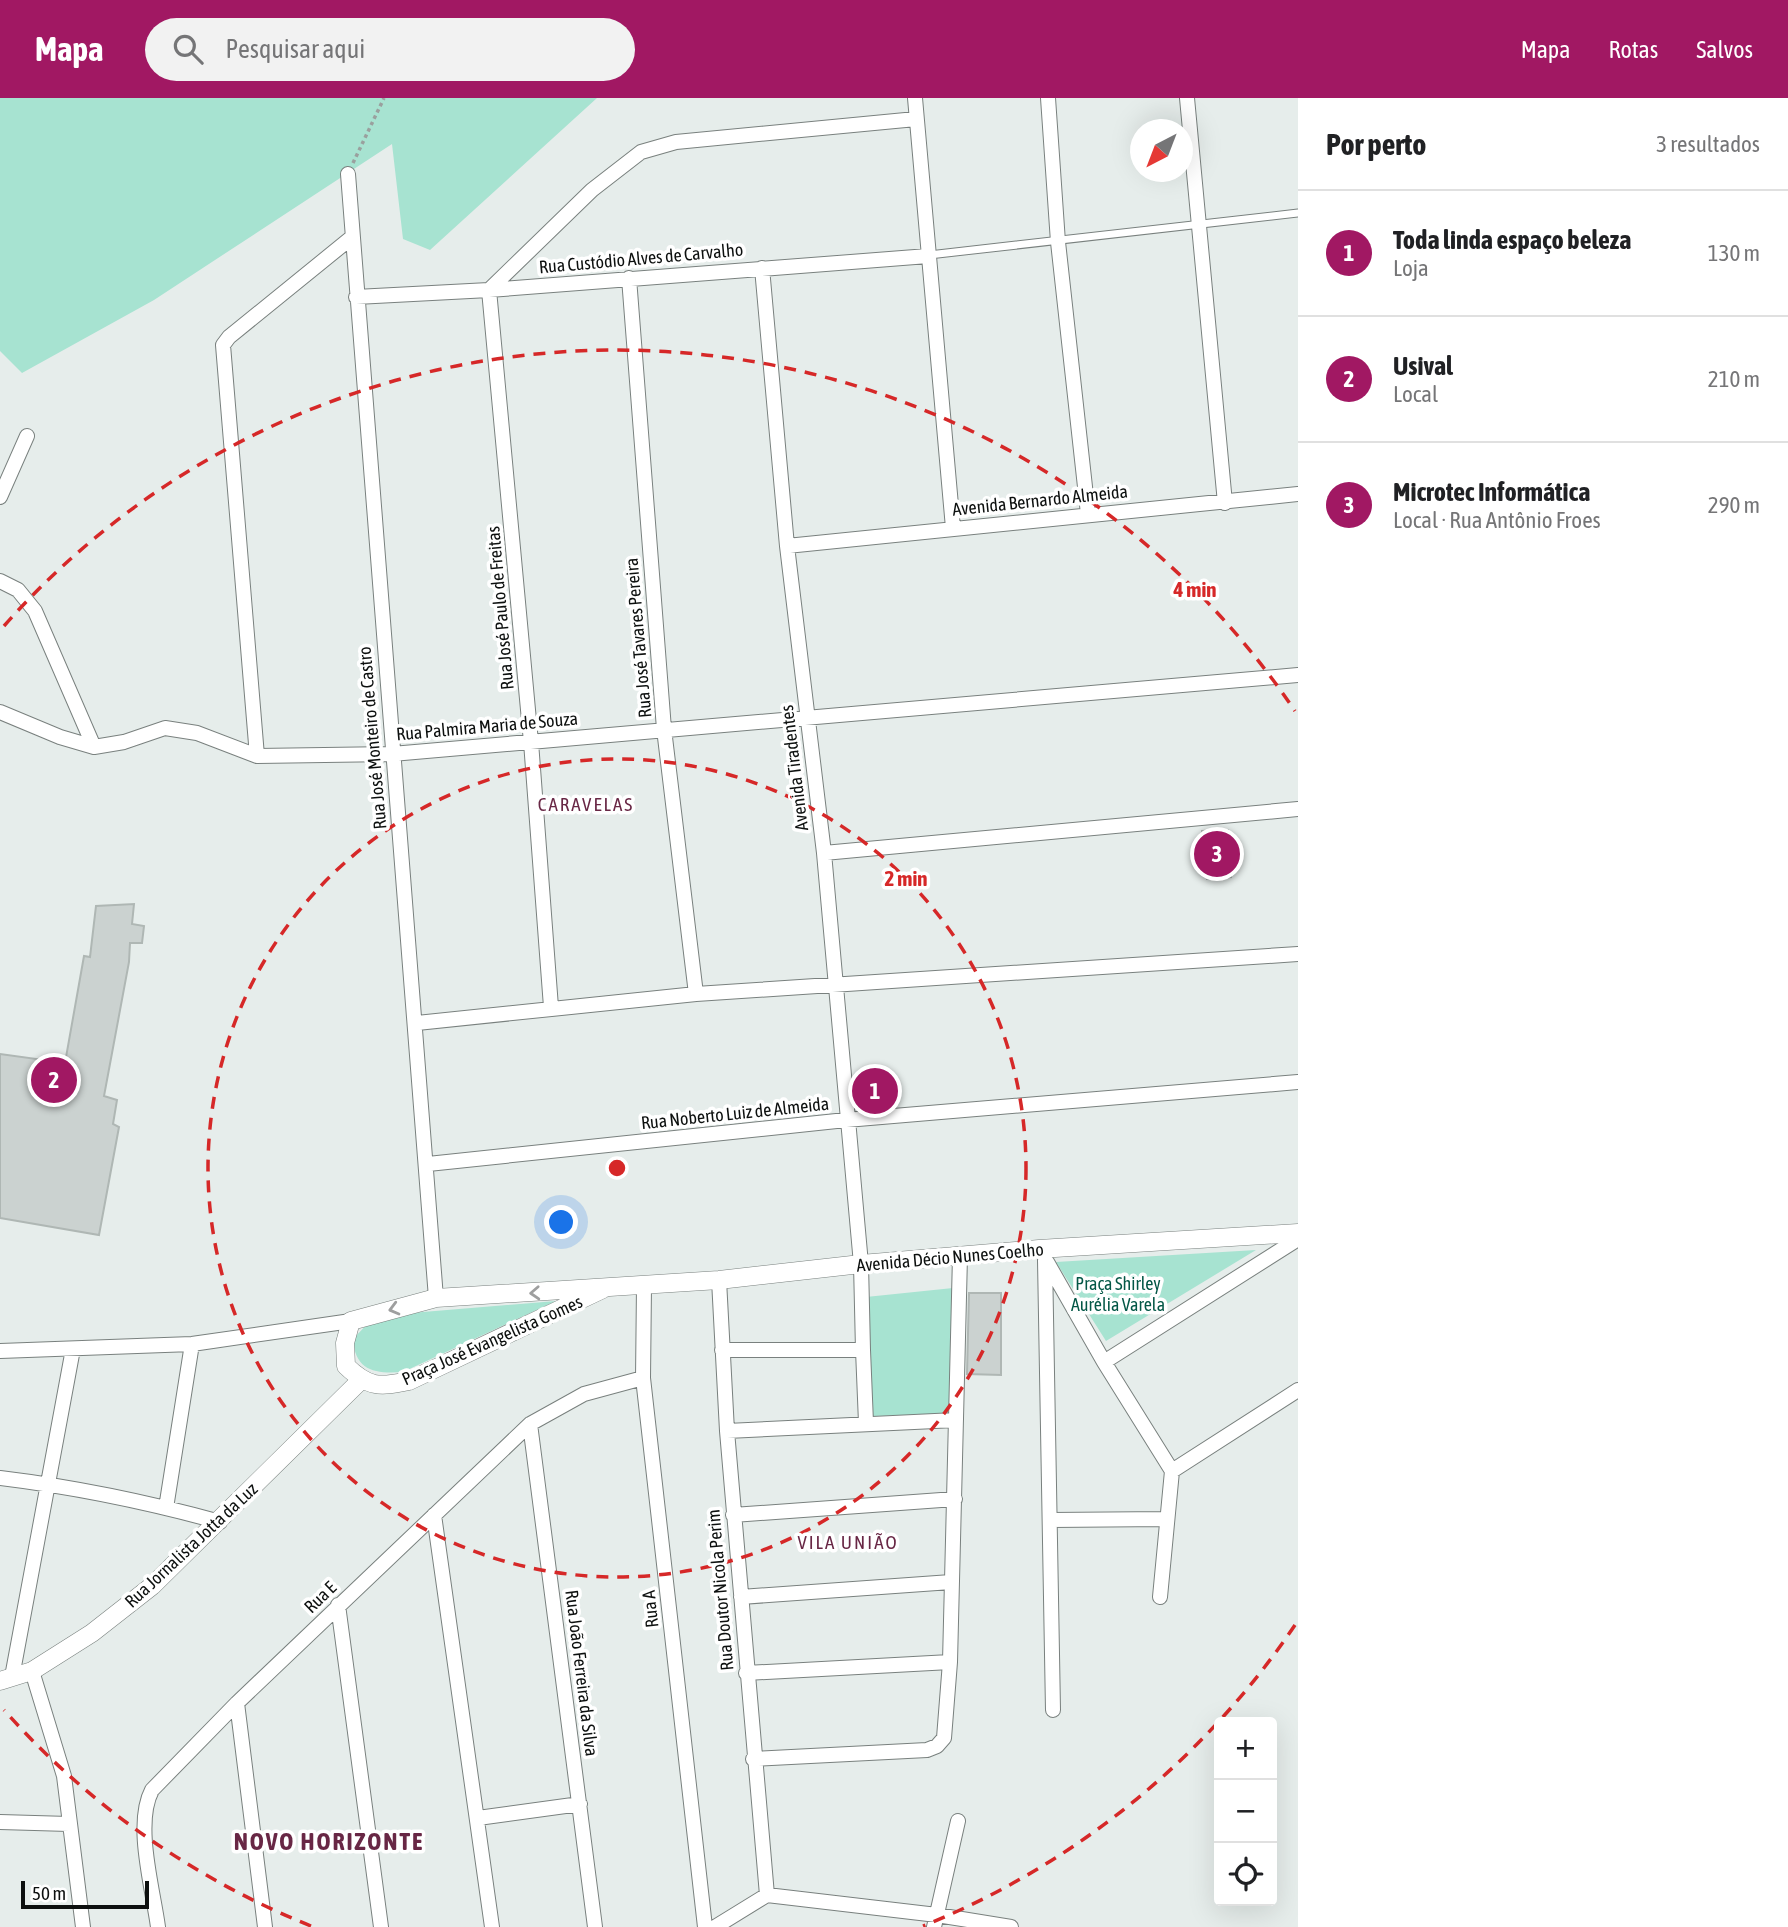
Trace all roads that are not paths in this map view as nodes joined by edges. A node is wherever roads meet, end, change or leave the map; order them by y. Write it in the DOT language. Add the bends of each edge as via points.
graph roads {
  1 [pos="915,98"];
  2 [pos="1048,98"];
  3 [pos="1187,98"];
  4 [pos="916,118"];
  5 [pos="348,174"];
  6 [pos="1298,213"];
  7 [pos="1200,227"];
  8 [pos="351,238"];
  9 [pos="1058,242"];
  10 [pos="928,256"];
  11 [pos="762,268"];
  12 [pos="629,278"];
  13 [pos="489,290"];
  14 [pos="356,297"];
  15 [pos="27,436"];
  16 [pos="1298,494"];
  17 [pos="0,497"];
  18 [pos="1225,503"];
  19 [pos="1088,514"];
  20 [pos="953,528"];
  21 [pos="787,546"];
  22 [pos="0,581"];
  23 [pos="1298,675"];
  24 [pos="0,712"];
  25 [pos="807,718"];
  26 [pos="664,729"];
  27 [pos="531,742"];
  28 [pos="94,747"];
  29 [pos="392,754"];
  30 [pos="257,756"];
  31 [pos="1298,809"];
  32 [pos="824,853"];
  33 [pos="1298,954"];
  34 [pos="835,987"];
  35 [pos="696,994"];
  36 [pos="551,1007"];
  37 [pos="416,1023"];
  38 [pos="1298,1082"];
  39 [pos="846,1120"];
  40 [pos="428,1164"];
  41 [pos="1298,1233"];
  42 [pos="1298,1239"];
  43 [pos="1042,1254"];
  44 [pos="960,1256"];
  45 [pos="860,1264"];
  46 [pos="719,1280"];
  47 [pos="643,1286"];
  48 [pos="603,1289"];
  49 [pos="436,1298"];
  50 [pos="351,1321"];
  51 [pos="192,1344"];
  52 [pos="73,1349"];
  53 [pos="722,1350"];
  54 [pos="863,1350"];
  55 [pos="0,1352"];
  56 [pos="1104,1362"];
  57 [pos="643,1378"];
  58 [pos="361,1380"];
  59 [pos="1298,1390"];
  60 [pos="956,1420"];
  61 [pos="866,1423"];
  62 [pos="530,1424"];
  63 [pos="727,1431"];
  64 [pos="1172,1471"];
  65 [pos="0,1478"];
  66 [pos="49,1484"];
  67 [pos="955,1499"];
  68 [pos="166,1508"];
  69 [pos="434,1515"];
  70 [pos="733,1515"];
  71 [pos="1166,1519"];
  72 [pos="1051,1520"];
  73 [pos="220,1522"];
  74 [pos="951,1582"];
  75 [pos="741,1597"];
  76 [pos="1160,1597"];
  77 [pos="338,1605"];
  78 [pos="950,1662"];
  79 [pos="32,1671"];
  80 [pos="746,1673"];
  81 [pos="6,1679"];
  82 [pos="237,1703"];
  83 [pos="1053,1710"];
  84 [pos="753,1759"];
  85 [pos="580,1804"];
  86 [pos="478,1818"];
  87 [pos="958,1821"];
  88 [pos="0,1822"];
  89 [pos="69,1824"];
  90 [pos="767,1895"];
  91 [pos="935,1921"];
  92 [pos="83,1927"];
  93 [pos="158,1927"];
  94 [pos="265,1927"];
  95 [pos="381,1927"];
  96 [pos="492,1927"];
  97 [pos="595,1927"];
  98 [pos="705,1927"];
  99 [pos="715,1927"];
  100 [pos="1011,1927"];
  1 -- 4 [label="street"];
  2 -- 9 [label="street"];
  3 -- 7 [label="street"];
  4 -- 10 [label="street"];
  4 -- 13 [label="street" via="676,142 641,152 593,190"];
  5 -- 8 [label="street, Rua José Monteiro de Castro"];
  6 -- 7 [label="lane"];
  7 -- 9 [label="lane"];
  7 -- 18 [label="street"];
  8 -- 14 [label="street, Rua José Monteiro de Castro"];
  8 -- 30 [label="street" via="223,345"];
  9 -- 10 [label="lane"];
  9 -- 19 [label="street"];
  10 -- 11 [label="street, Rua Custódio Alves de Carvalho"];
  10 -- 20 [label="street"];
  11 -- 12 [label="street, Rua Custódio Alves de Carvalho"];
  11 -- 21 [label="street, Avenida Tiradentes"];
  12 -- 13 [label="street, Rua Custódio Alves de Carvalho"];
  12 -- 26 [label="street, Rua José Tavares Pereira"];
  13 -- 14 [label="street, Rua Custódio Alves de Carvalho"];
  13 -- 27 [label="street, Rua José Paulo de Freitas"];
  14 -- 29 [label="street, Rua José Monteiro de Castro"];
  15 -- 17 [label="street"];
  16 -- 18 [label="street, Avenida Bernardo Almeida"];
  18 -- 19 [label="street, Avenida Bernardo Almeida"];
  19 -- 20 [label="street, Avenida Bernardo Almeida"];
  20 -- 21 [label="street, Avenida Bernardo Almeida"];
  21 -- 25 [label="street, Avenida Tiradentes"];
  22 -- 28 [label="street" via="18,590 34,611"];
  23 -- 25 [label="street, Rua Palmira Maria de Souza"];
  24 -- 28 [label="street"];
  25 -- 26 [label="street, Rua Palmira Maria de Souza"];
  25 -- 32 [label="street, Avenida Tiradentes"];
  26 -- 27 [label="street, Rua Palmira Maria de Souza"];
  26 -- 35 [label="street, Rua José Tavares Pereira"];
  27 -- 29 [label="street, Rua Palmira Maria de Souza"];
  27 -- 36 [label="street, Rua José Paulo de Freitas"];
  28 -- 30 [label="street, Rua Palmira Maria de Souza" via="165,728 197,733"];
  29 -- 30 [label="street, Rua Palmira Maria de Souza"];
  29 -- 37 [label="street, Rua José Monteiro de Castro"];
  31 -- 32 [label="street"];
  32 -- 34 [label="street, Avenida Tiradentes"];
  33 -- 34 [label="street"];
  34 -- 35 [label="street"];
  34 -- 39 [label="street, Avenida Tiradentes"];
  35 -- 36 [label="street"];
  36 -- 37 [label="street"];
  37 -- 40 [label="street, Rua José Monteiro de Castro"];
  38 -- 39 [label="street, Rua Noberto Luiz de Almeida"];
  39 -- 40 [label="street, Rua Noberto Luiz de Almeida"];
  39 -- 45 [label="street, Avenida Tiradentes"];
  40 -- 49 [label="street, Rua José Monteiro de Castro"];
  41 -- 43 [label="street, Avenida Décio Nunes Coelho"];
  42 -- 56 [label="street"];
  43 -- 44 [label="street, Avenida Décio Nunes Coelho"];
  43 -- 56 [label="street"];
  43 -- 72 [label="street"];
  44 -- 45 [label="street, Avenida Décio Nunes Coelho"];
  44 -- 60 [label="street"];
  45 -- 46 [label="street, Avenida Décio Nunes Coelho"];
  45 -- 54 [label="street, Avenida Tiradentes"];
  46 -- 47 [label="street, Avenida Décio Nunes Coelho"];
  46 -- 53 [label="street, Rua Doutor Nicola Perim"];
  47 -- 48 [label="street, Avenida Décio Nunes Coelho"];
  47 -- 57 [label="street, Rua A"];
  48 -- 49 [label="street, Praça José Evangelista Gomes, one-way"];
  48 -- 58 [label="street, Praça José Evangelista Gomes" via="409,1381 380,1386"];
  49 -- 50 [label="street, Praça José Evangelista Gomes, one-way"];
  50 -- 51 [label="street"];
  50 -- 58 [label="street" via="345,1343 346,1366"];
  51 -- 52 [label="street"];
  51 -- 68 [label="street"];
  52 -- 55 [label="street"];
  52 -- 66 [label="street"];
  53 -- 54 [label="street"];
  53 -- 63 [label="street, Rua Doutor Nicola Perim"];
  54 -- 61 [label="street, Avenida Tiradentes"];
  56 -- 64 [label="street"];
  57 -- 62 [label="street, Rua E" via="584,1394"];
  57 -- 98 [label="street, Rua A"];
  58 -- 73 [label="street, Rua Jornalista Jotta da Luz"];
  59 -- 64 [label="street"];
  60 -- 61 [label="street"];
  60 -- 67 [label="street"];
  61 -- 63 [label="street"];
  62 -- 69 [label="street, Rua E"];
  62 -- 85 [label="street, Rua João Ferreira da Silva"];
  63 -- 70 [label="street, Rua Doutor Nicola Perim"];
  64 -- 71 [label="street"];
  65 -- 66 [label="street"];
  66 -- 68 [label="street"];
  66 -- 81 [label="street"];
  67 -- 70 [label="street"];
  67 -- 74 [label="street"];
  68 -- 73 [label="street"];
  69 -- 77 [label="street, Rua E"];
  69 -- 86 [label="street"];
  70 -- 75 [label="street, Rua Doutor Nicola Perim"];
  71 -- 72 [label="street"];
  71 -- 76 [label="street"];
  72 -- 83 [label="street"];
  73 -- 79 [label="street, Rua Jornalista Jotta da Luz" via="152,1586 92,1633"];
  74 -- 75 [label="street"];
  74 -- 78 [label="street"];
  75 -- 80 [label="street, Rua Doutor Nicola Perim"];
  77 -- 82 [label="street, Rua E"];
  77 -- 95 [label="street"];
  78 -- 80 [label="street"];
  78 -- 84 [label="street" via="944,1738 937,1746"];
  79 -- 81 [label="street, Rua Jornalista Jotta da Luz"];
  79 -- 89 [label="street" via="64,1776"];
  80 -- 84 [label="street, Rua Doutor Nicola Perim"];
  82 -- 93 [label="street, Rua E" via="152,1790 145,1804 143,1823"];
  82 -- 94 [label="street"];
  84 -- 90 [label="street, Rua Doutor Nicola Perim"];
  85 -- 86 [label="street"];
  85 -- 97 [label="street, Rua João Ferreira da Silva"];
  86 -- 96 [label="street"];
  87 -- 91 [label="street"];
  88 -- 89 [label="street"];
  89 -- 92 [label="street"];
  90 -- 91 [label="street"];
  90 -- 99 [label="street"];
  91 -- 100 [label="street"];
}
